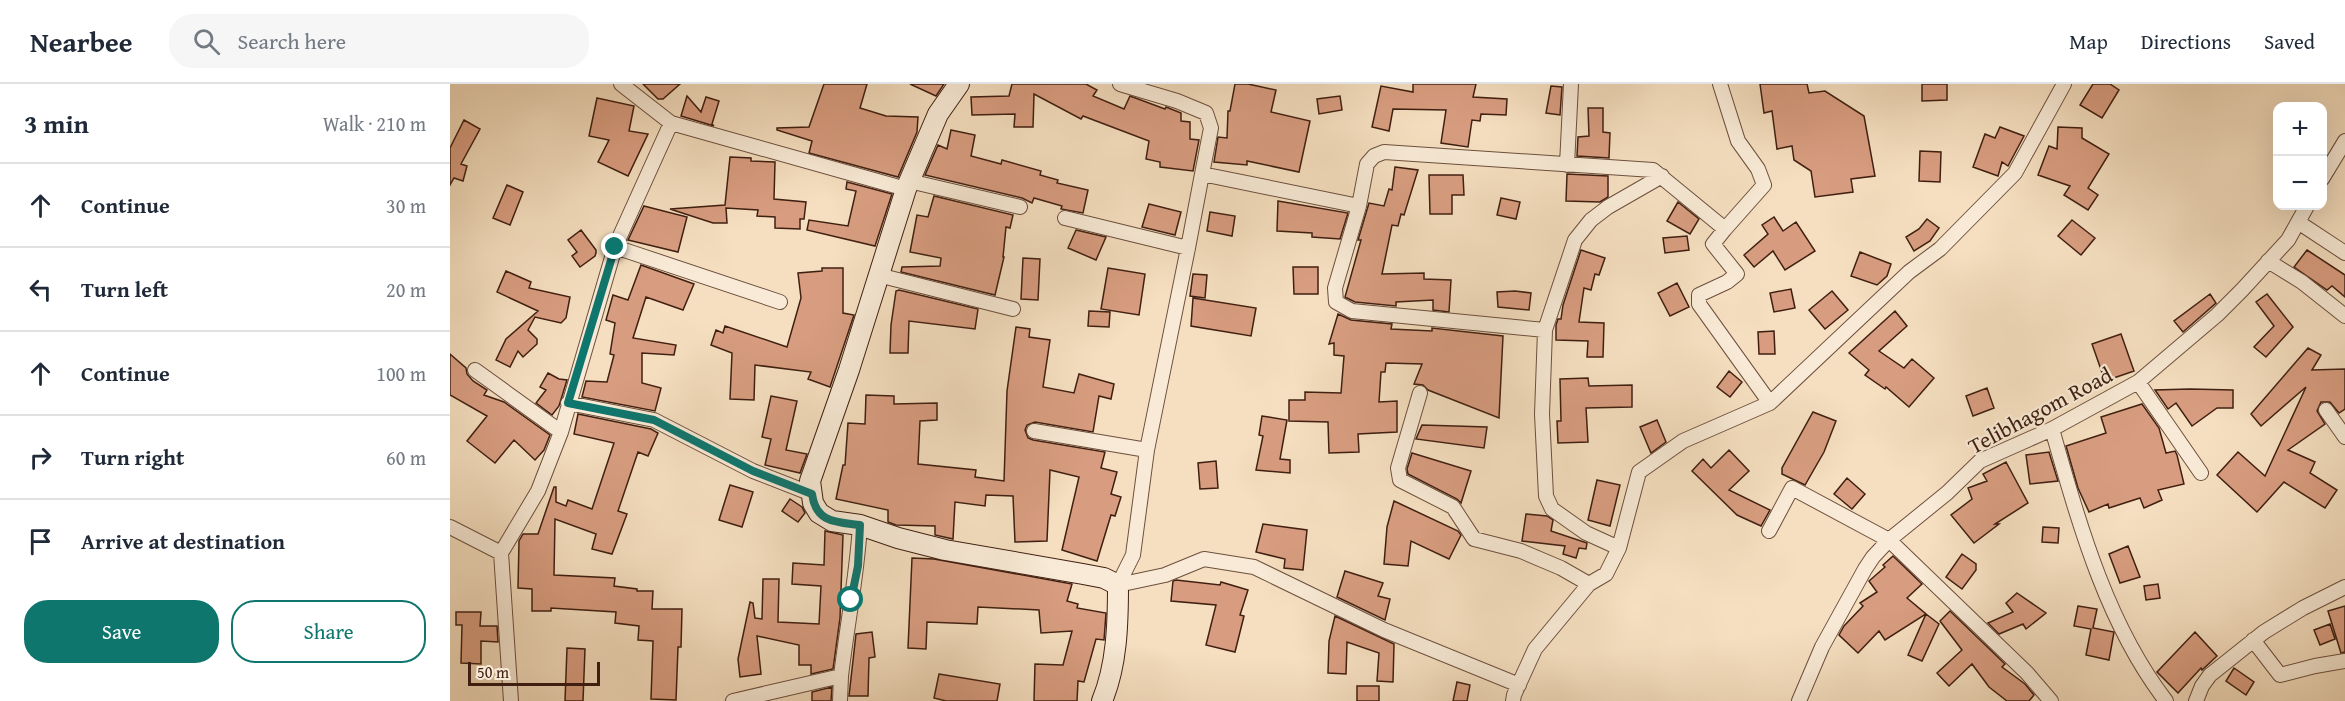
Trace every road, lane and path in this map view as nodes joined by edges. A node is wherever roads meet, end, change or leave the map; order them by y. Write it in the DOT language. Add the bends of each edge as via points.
graph roads {
  1 [pos="621,84"];
  2 [pos="959,84"];
  3 [pos="1120,84"];
  4 [pos="1571,84"];
  5 [pos="1720,84"];
  6 [pos="2064,84"];
  7 [pos="671,123"];
  8 [pos="2343,146"];
  9 [pos="1567,165"];
  10 [pos="2327,171"];
  11 [pos="1202,174"];
  12 [pos="1662,176"];
  13 [pos="907,185"];
  14 [pos="1359,206"];
  15 [pos="1020,207"];
  16 [pos="2305,210"];
  17 [pos="1065,218"];
  18 [pos="2298,222"];
  19 [pos="1725,229"];
  20 [pos="615,247"];
  21 [pos="1188,248"];
  22 [pos="2345,253"];
  23 [pos="2268,261"];
  24 [pos="878,274"];
  25 [pos="780,302"];
  26 [pos="1013,309"];
  27 [pos="2345,316"];
  28 [pos="1545,330"];
  29 [pos="475,370"];
  30 [pos="2138,382"];
  31 [pos="1420,393"];
  32 [pos="568,403"];
  33 [pos="1770,403"];
  34 [pos="2326,410"];
  35 [pos="2052,429"];
  36 [pos="1035,431"];
  37 [pos="561,432"];
  38 [pos="2345,438"];
  39 [pos="1147,450"];
  40 [pos="2201,473"];
  41 [pos="812,494"];
  42 [pos="860,525"];
  43 [pos="450,527"];
  44 [pos="1768,531"];
  45 [pos="1889,540"];
  46 [pos="1619,548"];
  47 [pos="501,553"];
  48 [pos="1589,584"];
  49 [pos="1118,585"];
  50 [pos="2345,587"];
  51 [pos="2253,640"];
  52 [pos="2345,661"];
  53 [pos="841,676"];
  54 [pos="1519,685"];
  55 [pos="511,701"];
  56 [pos="733,701"];
  57 [pos="840,701"];
  58 [pos="1102,701"];
  59 [pos="1514,701"];
  60 [pos="1799,701"];
  61 [pos="2051,701"];
  62 [pos="2166,701"];
  63 [pos="2196,701"];
  1 -- 7 [label="street"];
  2 -- 13 [label="street" via="938,114"];
  3 -- 11 [label="street" via="1206,113 1211,128"];
  4 -- 9 [label="street"];
  5 -- 19 [label="street" via="1738,141 1764,185"];
  6 -- 33 [label="street" via="2015,173 1982,209"];
  7 -- 13 [label="street"];
  7 -- 20 [label="street"];
  8 -- 10 [label="street"];
  9 -- 12 [label="street" via="1653,170"];
  9 -- 14 [label="street" via="1384,152 1367,164"];
  11 -- 14 [label="street"];
  11 -- 21 [label="street"];
  12 -- 19 [label="street"];
  12 -- 28 [label="street" via="1608,207 1575,240"];
  13 -- 15 [label="street"];
  13 -- 24 [label="street"];
  14 -- 28 [label="street" via="1335,288 1336,302 1352,311"];
  16 -- 18 [label="street, Telibhagom Road"];
  17 -- 21 [label="street"];
  18 -- 22 [label="street"];
  18 -- 23 [label="street, Telibhagom Road" via="2288,240"];
  19 -- 33 [label="street" via="1713,244 1737,274 1699,295 1699,304"];
  20 -- 25 [label="street"];
  20 -- 32 [label="street"];
  21 -- 39 [label="street"];
  23 -- 27 [label="street"];
  23 -- 30 [label="street, Telibhagom Road" via="2217,315"];
  24 -- 26 [label="street"];
  24 -- 41 [label="street" via="810,481"];
  28 -- 46 [label="street" via="1542,414 1546,496 1552,509 1586,533"];
  29 -- 37 [label="street"];
  30 -- 35 [label="street, Telibhagom Road"];
  30 -- 40 [label="street"];
  31 -- 48 [label="street" via="1398,468 1400,480 1453,507 1474,539 1521,551"];
  32 -- 37 [label="street"];
  32 -- 41 [label="street" via="654,420 753,471"];
  33 -- 46 [label="street" via="1683,441 1639,472"];
  34 -- 38 [label="street"];
  35 -- 45 [label="street, Telibhagom Road" via="1980,460"];
  35 -- 62 [label="street" via="2075,507 2121,628 2144,672"];
  36 -- 39 [label="street"];
  37 -- 47 [label="street" via="538,491"];
  39 -- 49 [label="street" via="1133,555"];
  41 -- 42 [label="street" via="819,513 831,521"];
  42 -- 49 [label="street" via="945,550 1104,578"];
  42 -- 53 [label="street" via="858,566"];
  43 -- 47 [label="street"];
  44 -- 45 [label="street" via="1792,488"];
  45 -- 60 [label="street, Telibhagom Road" via="1865,569 1822,646"];
  45 -- 61 [label="street"];
  46 -- 48 [label="street" via="1606,574"];
  47 -- 55 [label="street"];
  48 -- 54 [label="street" via="1535,650"];
  49 -- 54 [label="street" via="1166,574 1204,559 1254,567 1384,630"];
  49 -- 58 [label="street" via="1118,624 1110,683"];
  50 -- 51 [label="street"];
  51 -- 52 [label="street" via="2280,675"];
  51 -- 63 [label="street" via="2210,675"];
  53 -- 56 [label="street"];
  53 -- 57 [label="street"];
  54 -- 59 [label="street"];
}
